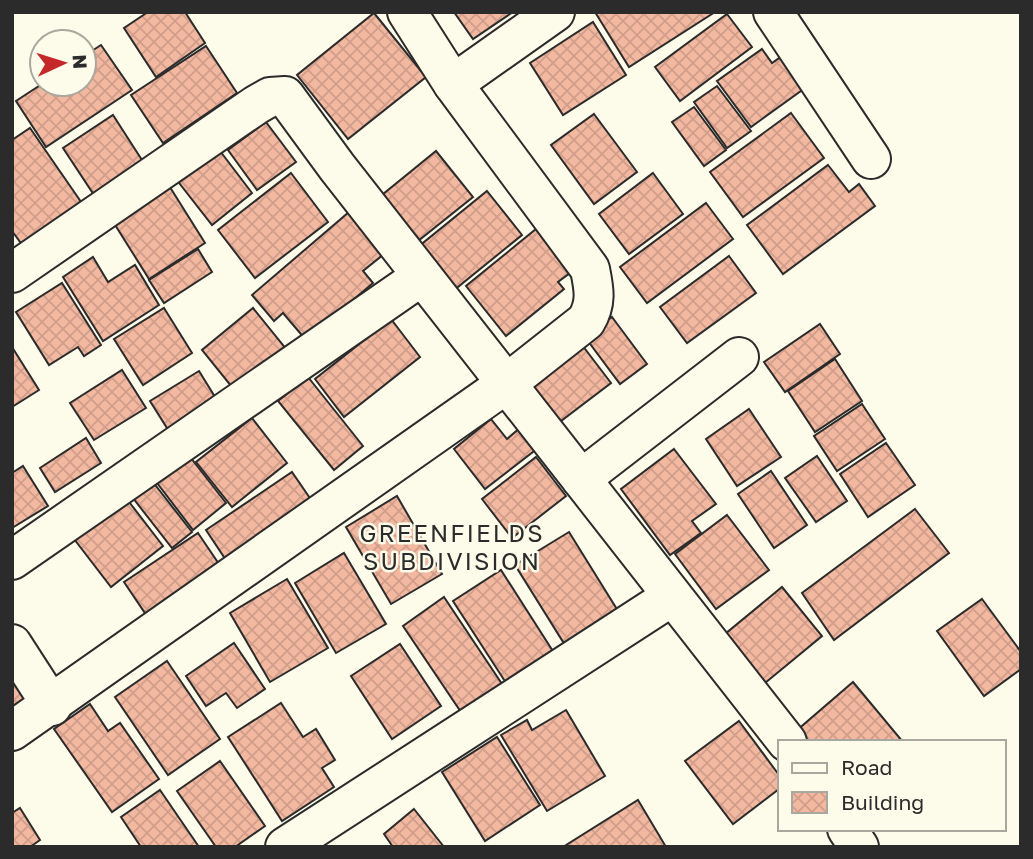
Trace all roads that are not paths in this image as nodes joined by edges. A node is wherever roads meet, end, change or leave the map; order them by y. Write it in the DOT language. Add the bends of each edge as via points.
graph roads {
  1 [pos="407,12"];
  2 [pos="555,12"];
  3 [pos="773,12"];
  4 [pos="453,84"];
  5 [pos="871,159"];
  6 [pos="12,273"];
  7 [pos="422,276"];
  8 [pos="739,357"];
  9 [pos="506,384"];
  10 [pos="581,479"];
  11 [pos="12,559"];
  12 [pos="671,597"];
  13 [pos="12,644"];
  14 [pos="52,706"];
  15 [pos="12,731"];
  16 [pos="785,740"];
  17 [pos="848,831"];
  18 [pos="285,847"];
  19 [pos="859,847"];
  1 -- 4 [label="street"];
  2 -- 4 [label="street"];
  3 -- 5 [label="street"];
  4 -- 9 [label="street" via="590,270 595,292 586,321"];
  6 -- 7 [label="street" via="256,105 285,96"];
  7 -- 9 [label="street"];
  7 -- 11 [label="street"];
  8 -- 10 [label="street"];
  9 -- 10 [label="street"];
  9 -- 14 [label="street"];
  10 -- 12 [label="street"];
  12 -- 16 [label="street"];
  12 -- 18 [label="street"];
  13 -- 14 [label="street"];
  14 -- 15 [label="street"];
  17 -- 19 [label="street"];
}
